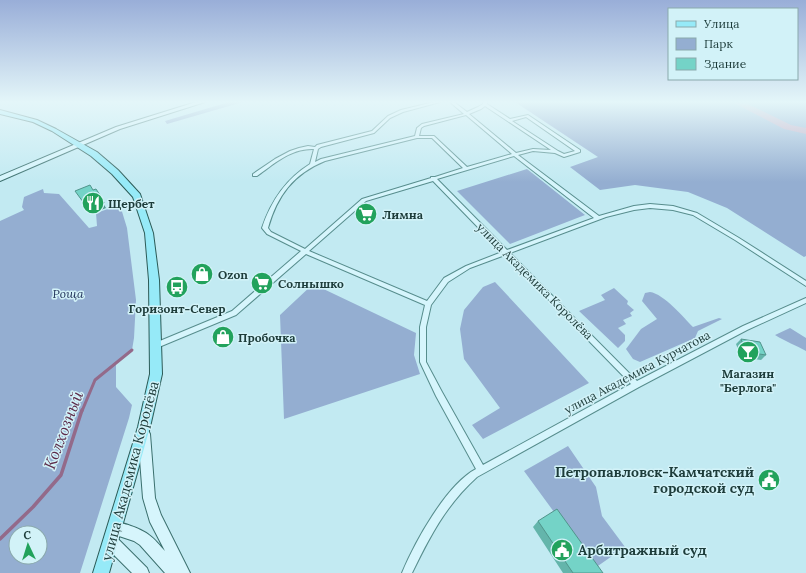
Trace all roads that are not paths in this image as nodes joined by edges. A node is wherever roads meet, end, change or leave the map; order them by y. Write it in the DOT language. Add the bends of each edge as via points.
graph roads {
  1 [pos="51,129"];
  2 [pos="120,129"];
  3 [pos="376,129"];
  4 [pos="419,129"];
  5 [pos="485,129"];
  6 [pos="523,129"];
  7 [pos="545,129"];
  8 [pos="417,137"];
  9 [pos="79,144"];
  10 [pos="316,148"];
  11 [pos="556,152"];
  12 [pos="515,154"];
  13 [pos="312,163"];
  14 [pos="464,168"];
  15 [pos="255,175"];
  16 [pos="433,178"];
  17 [pos="0,179"];
  18 [pos="598,218"];
  19 [pos="305,251"];
  20 [pos="508,252"];
  21 [pos="806,284"];
  22 [pos="806,300"];
  23 [pos="428,304"];
  24 [pos="157,345"];
  25 [pos="636,385"];
  26 [pos="144,427"];
  27 [pos="481,470"];
  28 [pos="113,535"];
  29 [pos="101,573"];
  30 [pos="142,573"];
  31 [pos="175,573"];
  32 [pos="183,573"];
  33 [pos="407,573"];
  1 -- 9 [label="main road, улица Академика Королёва"];
  2 -- 9 [label="main road"];
  3 -- 10 [label="street" via="373,132"];
  4 -- 8 [label="street"];
  5 -- 12 [label="street"];
  6 -- 11 [label="street"];
  7 -- 11 [label="street" via="578,151 564,156"];
  8 -- 13 [label="street"];
  8 -- 14 [label="street" via="432,137"];
  9 -- 17 [label="main road"];
  9 -- 24 [label="main road, улица Академика Королёва" via="115,172 137,196 149,233"];
  10 -- 13 [label="street"];
  10 -- 15 [label="street" via="306,146 290,151"];
  11 -- 12 [label="street" via="533,150"];
  12 -- 14 [label="street"];
  12 -- 18 [label="street"];
  13 -- 19 [label="street" via="285,186 268,217 265,228 269,233"];
  14 -- 16 [label="street"];
  16 -- 19 [label="street" via="364,200"];
  16 -- 20 [label="street, улица Академика Королёва"];
  18 -- 20 [label="street"];
  18 -- 21 [label="street" via="650,206 673,208 694,214"];
  19 -- 23 [label="street"];
  19 -- 24 [label="street" via="234,312"];
  20 -- 23 [label="street" via="468,266 446,280"];
  20 -- 25 [label="street, улица Академика Королёва"];
  22 -- 25 [label="street, улица Академика Курчатова" via="745,328"];
  23 -- 27 [label="street" via="423,327 424,362"];
  24 -- 26 [label="main road, улица Академика Королёва" via="156,374"];
  25 -- 27 [label="street, улица Академика Курчатова"];
  26 -- 28 [label="main road, улица Академика Королёва"];
  26 -- 32 [label="main road" via="149,498 155,517"];
  27 -- 33 [label="street, улица Академика Курчатова" via="468,479 448,501 428,532"];
  28 -- 29 [label="main road, улица Академика Королёва"];
  28 -- 30 [label="main road"];
  28 -- 31 [label="main road" via="137,535"];
}
